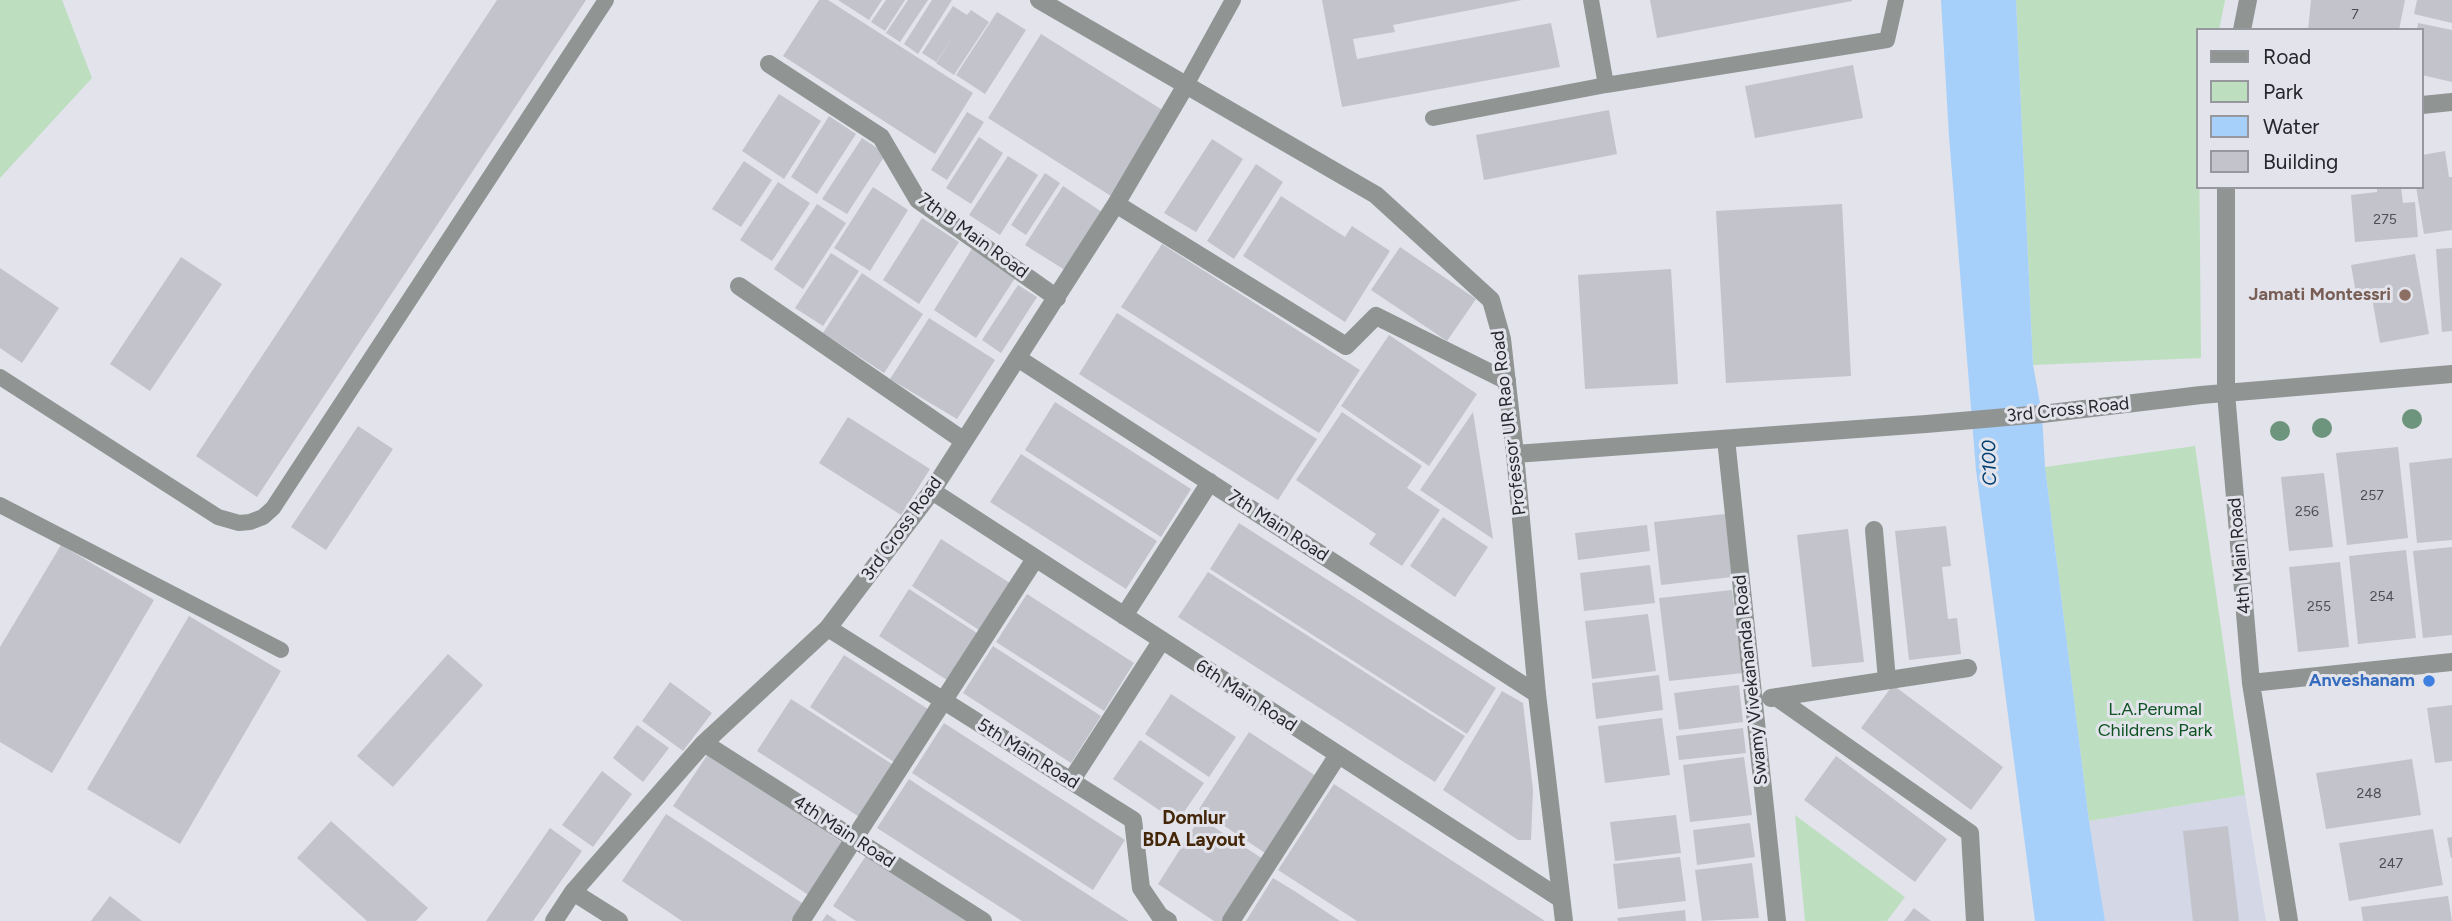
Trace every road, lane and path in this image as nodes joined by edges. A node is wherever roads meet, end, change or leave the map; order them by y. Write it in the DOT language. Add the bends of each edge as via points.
graph roads {
  1 [pos="606,0"];
  2 [pos="1039,0"];
  3 [pos="1233,0"];
  4 [pos="1591,0"];
  5 [pos="1896,0"];
  6 [pos="2248,0"];
  7 [pos="2242,28"];
  8 [pos="769,64"];
  9 [pos="1186,85"];
  10 [pos="1606,85"];
  11 [pos="2452,102"];
  12 [pos="2424,105"];
  13 [pos="1433,117"];
  14 [pos="2226,189"];
  15 [pos="1116,204"];
  16 [pos="739,286"];
  17 [pos="1057,298"];
  18 [pos="1018,359"];
  19 [pos="2452,374"];
  20 [pos="0,377"];
  21 [pos="1507,381"];
  22 [pos="2226,393"];
  23 [pos="1726,439"];
  24 [pos="964,441"];
  25 [pos="1515,454"];
  26 [pos="1210,482"];
  27 [pos="932,491"];
  28 [pos="0,505"];
  29 [pos="1874,530"];
  30 [pos="1035,559"];
  31 [pos="1124,616"];
  32 [pos="828,628"];
  33 [pos="1162,640"];
  34 [pos="281,650"];
  35 [pos="2452,662"];
  36 [pos="1968,667"];
  37 [pos="1887,680"];
  38 [pos="2251,683"];
  39 [pos="1537,694"];
  40 [pos="1776,697"];
  41 [pos="943,700"];
  42 [pos="1753,701"];
  43 [pos="704,743"];
  44 [pos="1338,755"];
  45 [pos="1071,781"];
  46 [pos="854,838"];
  47 [pos="573,892"];
  48 [pos="1561,899"];
  49 [pos="1162,919"];
  50 [pos="554,921"];
  51 [pos="618,921"];
  52 [pos="801,921"];
  53 [pos="983,921"];
  54 [pos="1231,921"];
  55 [pos="1564,921"];
  56 [pos="1777,921"];
  57 [pos="1975,921"];
  58 [pos="2289,921"];
  1 -- 20 [label="lane" via="263,517 239,523 218,517"];
  2 -- 9 [label="street, Professor UR Rao Road"];
  3 -- 9 [label="lane"];
  4 -- 10 [label="lane"];
  5 -- 10 [label="lane" via="1887,40"];
  6 -- 7 [label="street"];
  8 -- 17 [label="street, 7th B Main Road" via="881,136 918,200"];
  9 -- 15 [label="street, 3rd Cross Road"];
  9 -- 21 [label="street, Professor UR Rao Road" via="1376,195 1491,300"];
  10 -- 13 [label="lane"];
  11 -- 12 [label="street"];
  14 -- 22 [label="street, 4th Main Road"];
  15 -- 17 [label="street, 3rd Cross Road"];
  15 -- 21 [label="street" via="1346,346 1376,316"];
  16 -- 24 [label="street"];
  17 -- 18 [label="street, 3rd Cross Road"];
  18 -- 24 [label="street, 3rd Cross Road"];
  18 -- 26 [label="street, 7th Main Road"];
  19 -- 22 [label="street, 3rd Cross Road"];
  21 -- 25 [label="street, Professor UR Rao Road"];
  22 -- 23 [label="street, 3rd Cross Road" via="2059,412"];
  22 -- 38 [label="street, 4th Main Road"];
  23 -- 25 [label="street, 3rd Cross Road"];
  23 -- 42 [label="street, Swamy Vivekananda Road"];
  24 -- 27 [label="street, 3rd Cross Road"];
  25 -- 39 [label="street, Professor UR Rao Road"];
  26 -- 31 [label="street"];
  26 -- 39 [label="street, 7th Main Road"];
  27 -- 30 [label="street, 6th Main Road"];
  27 -- 32 [label="street, 3rd Cross Road"];
  28 -- 34 [label="lane"];
  29 -- 37 [label="street"];
  30 -- 31 [label="street, 6th Main Road"];
  30 -- 41 [label="street"];
  31 -- 33 [label="street, 6th Main Road"];
  32 -- 41 [label="street, 5th Main Road"];
  32 -- 43 [label="street, 3rd Cross Road"];
  33 -- 44 [label="street, 6th Main Road"];
  33 -- 45 [label="street"];
  35 -- 38 [label="street"];
  36 -- 37 [label="street"];
  37 -- 40 [label="street"];
  38 -- 58 [label="street, 4th Main Road"];
  39 -- 48 [label="street, Professor UR Rao Road"];
  40 -- 42 [label="street"];
  40 -- 57 [label="street" via="1970,833"];
  41 -- 45 [label="street, 5th Main Road"];
  41 -- 46 [label="street"];
  42 -- 56 [label="street, Swamy Vivekananda Road"];
  43 -- 46 [label="street, 4th Main Road"];
  43 -- 47 [label="street, 3rd Cross Road"];
  44 -- 48 [label="street, 6th Main Road"];
  44 -- 54 [label="street"];
  45 -- 49 [label="street, 5th Main Road" via="1133,820 1141,888"];
  46 -- 52 [label="street"];
  46 -- 53 [label="street, 4th Main Road"];
  47 -- 50 [label="street, 3rd Cross Road"];
  47 -- 51 [label="street"];
  48 -- 55 [label="street, Professor UR Rao Road"];
}
